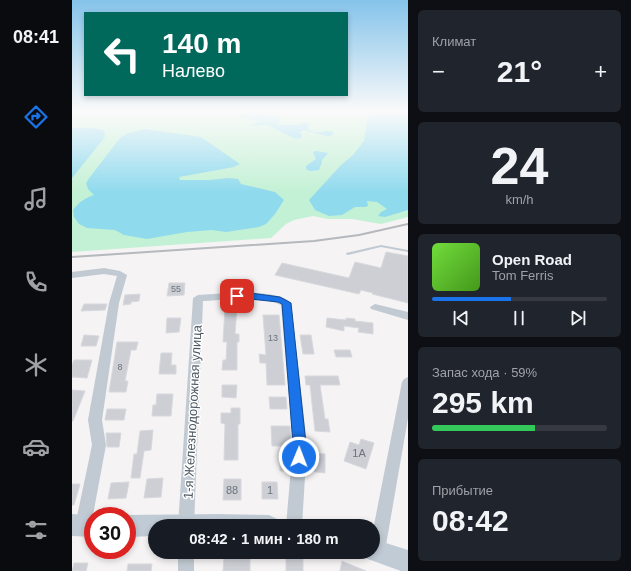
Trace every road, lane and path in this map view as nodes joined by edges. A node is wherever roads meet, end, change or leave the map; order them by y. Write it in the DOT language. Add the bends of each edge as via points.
graph roads {
  1 [pos="408,251"];
  2 [pos="348,254"];
  3 [pos="72,275"];
  4 [pos="375,307"];
  5 [pos="408,316"];
  6 [pos="408,382"];
  7 [pos="186,519"];
  8 [pos="295,519"];
  9 [pos="380,525"];
  10 [pos="83,526"];
  11 [pos="136,526"];
  12 [pos="148,526"];
  13 [pos="380,553"];
  14 [pos="186,559"];
  15 [pos="408,562"];
  16 [pos="186,571"];
  1 -- 2 [label="lane" via="381,246"];
  3 -- 10 [label="street" via="111,272 122,275 114,303 95,420 99,445"];
  4 -- 5 [label="street"];
  6 -- 9 [label="street"];
  7 -- 8 [label="street, 1-я Железнодорожная улица" via="198,298 250,296 286,303 300,444"];
  11 -- 12 [label="main road"];
  13 -- 15 [label="main road"];
  14 -- 16 [label="street"];
}
